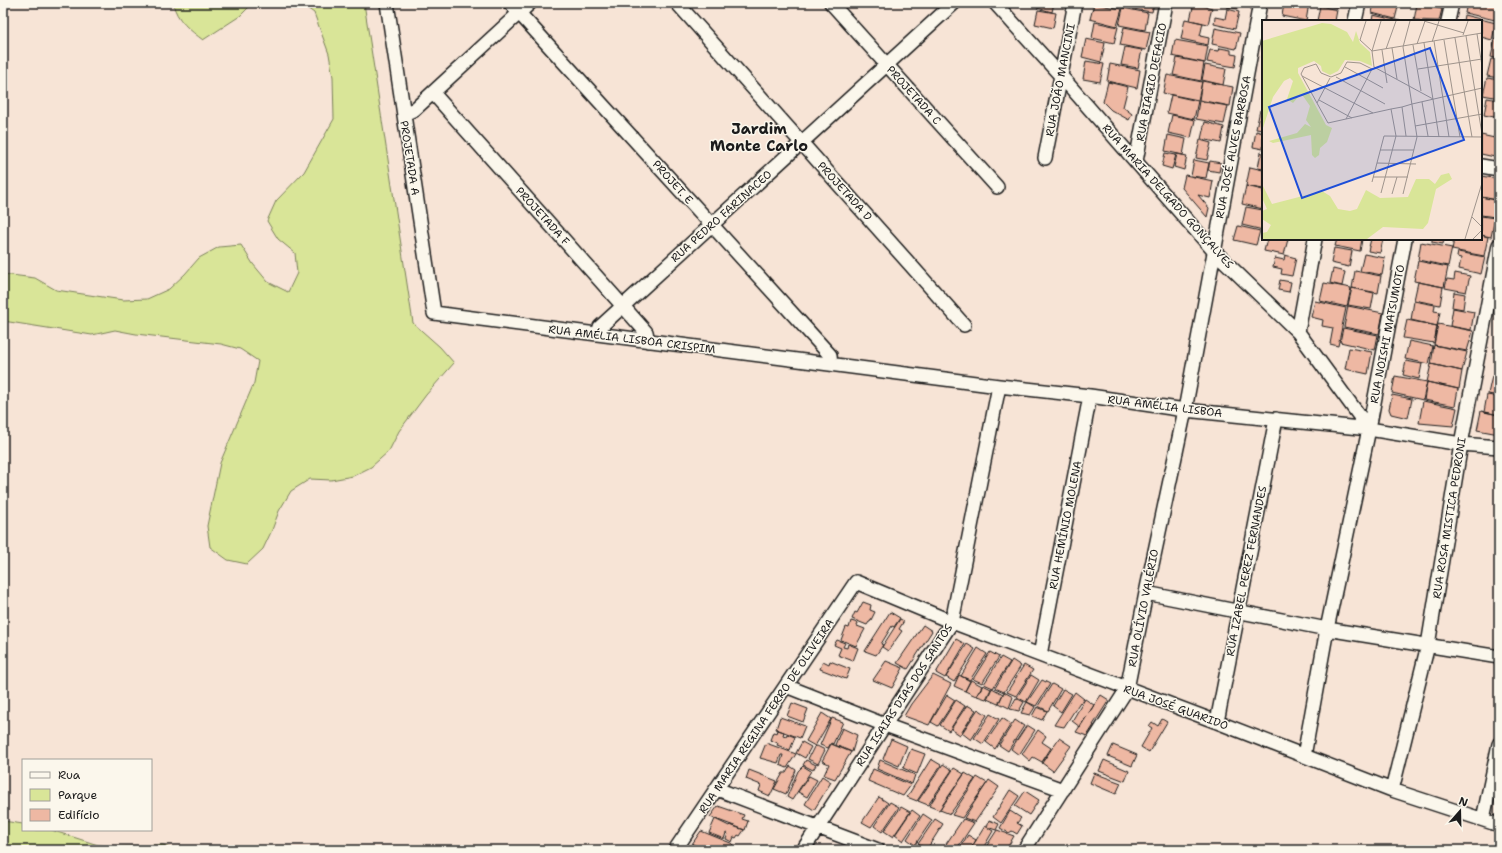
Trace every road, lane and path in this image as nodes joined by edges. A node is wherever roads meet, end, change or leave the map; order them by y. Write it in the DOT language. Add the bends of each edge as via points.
graph roads {
  1 [pos="386,3"];
  2 [pos="510,3"];
  3 [pos="530,3"];
  4 [pos="677,3"];
  5 [pos="831,3"];
  6 [pos="954,3"];
  7 [pos="995,3"];
  8 [pos="1075,3"];
  9 [pos="1166,3"];
  10 [pos="1260,3"];
  11 [pos="1359,3"];
  12 [pos="1452,3"];
  13 [pos="519,13"];
  14 [pos="1356,20"];
  15 [pos="1448,20"];
  16 [pos="887,65"];
  17 [pos="1061,76"];
  18 [pos="433,93"];
  19 [pos="404,114"];
  20 [pos="802,143"];
  21 [pos="1044,158"];
  22 [pos="1136,161"];
  23 [pos="1482,166"];
  24 [pos="1499,169"];
  25 [pos="998,187"];
  26 [pos="712,225"];
  27 [pos="1315,240"];
  28 [pos="1405,240"];
  29 [pos="1499,245"];
  30 [pos="1213,250"];
  31 [pos="623,306"];
  32 [pos="434,313"];
  33 [pos="964,325"];
  34 [pos="1298,332"];
  35 [pos="598,334"];
  36 [pos="648,341"];
  37 [pos="831,364"];
  38 [pos="999,386"];
  39 [pos="1090,396"];
  40 [pos="1185,410"];
  41 [pos="1276,419"];
  42 [pos="1369,429"];
  43 [pos="1461,444"];
  44 [pos="1499,447"];
  45 [pos="856,582"];
  46 [pos="1146,593"];
  47 [pos="1238,610"];
  48 [pos="952,622"];
  49 [pos="1327,629"];
  50 [pos="1428,645"];
  51 [pos="1040,655"];
  52 [pos="1499,657"];
  53 [pos="786,686"];
  54 [pos="1127,689"];
  55 [pos="1217,722"];
  56 [pos="884,725"];
  57 [pos="1499,744"];
  58 [pos="1304,756"];
  59 [pos="717,789"];
  60 [pos="1063,790"];
  61 [pos="1392,790"];
  62 [pos="1483,819"];
  63 [pos="1499,825"];
  64 [pos="819,827"];
  65 [pos="675,850"];
  66 [pos="803,850"];
  67 [pos="878,850"];
  68 [pos="1024,850"];
  1 -- 19 [label="street, PROJETADA A"];
  2 -- 13 [label="street, PROJET. E"];
  3 -- 13 [label="street"];
  4 -- 20 [label="street, PROJETADA D"];
  5 -- 16 [label="street, PROJETADA C"];
  6 -- 16 [label="street, RUA PEDRO FARINACEO"];
  7 -- 17 [label="street, RUA MARIA DELGADO GONÇALVES"];
  8 -- 17 [label="street, RUA JOÃO MANCINI"];
  9 -- 22 [label="street, RUA BIAGIO DEFACIO"];
  10 -- 30 [label="street, RUA JOSÉ ALVES BARBOSA"];
  11 -- 14 [label="street"];
  12 -- 15 [label="street"];
  13 -- 18 [label="street"];
  13 -- 26 [label="street, PROJET. E"];
  16 -- 20 [label="street, RUA PEDRO FARINACEO"];
  16 -- 25 [label="street, PROJETADA C"];
  17 -- 21 [label="street, RUA JOÃO MANCINI"];
  17 -- 22 [label="street, RUA MARIA DELGADO GONÇALVES"];
  18 -- 19 [label="street" via="415,110"];
  18 -- 31 [label="street, PROJETADA F"];
  19 -- 32 [label="street, PROJETADA A"];
  20 -- 26 [label="street, RUA PEDRO FARINACEO"];
  20 -- 33 [label="street, PROJETADA D"];
  22 -- 30 [label="street, RUA MARIA DELGADO GONÇALVES"];
  23 -- 24 [label="street"];
  26 -- 31 [label="street, RUA PEDRO FARINACEO"];
  26 -- 37 [label="street, PROJET. E" via="830,355"];
  27 -- 34 [label="street"];
  28 -- 42 [label="street, RUA NOISHI MATSUMOTO"];
  29 -- 43 [label="street, RUA ROSA MISTICA PEDRONI"];
  30 -- 34 [label="street, RUA MARIA DELGADO GONÇALVES"];
  30 -- 40 [label="street, RUA JOSÉ ALVES BARBOSA"];
  31 -- 35 [label="street, RUA PEDRO FARINACEO" via="600,327"];
  31 -- 36 [label="street, PROJETADA F" via="646,332"];
  32 -- 35 [label="street, RUA AMÉLIA LISBOA CRISPIM"];
  34 -- 42 [label="street, RUA MARIA DELGADO GONÇALVES"];
  35 -- 36 [label="street, RUA AMÉLIA LISBOA CRISPIM"];
  36 -- 37 [label="street, RUA AMÉLIA LISBOA CRISPIM"];
  37 -- 38 [label="street, RUA AMÉLIA LISBOA"];
  38 -- 39 [label="street, RUA AMÉLIA LISBOA"];
  38 -- 48 [label="street, RUA ISAIAS DIAS DOS SANTOS"];
  39 -- 40 [label="street, RUA AMÉLIA LISBOA"];
  39 -- 51 [label="street, RUA HEMÍNIO MOLENA"];
  40 -- 41 [label="street, RUA AMÉLIA LISBOA"];
  40 -- 46 [label="street, RUA OLÍVIO VALÉRIO"];
  41 -- 42 [label="street, RUA AMÉLIA LISBOA"];
  41 -- 47 [label="street, RUA IZABEL PEREZ FERNANDES"];
  42 -- 43 [label="street, RUA AMÉLIA LISBOA"];
  42 -- 49 [label="street, RUA NOISHI MATSUMOTO"];
  43 -- 44 [label="street, RUA AMÉLIA LISBOA"];
  43 -- 50 [label="street, RUA ROSA MISTICA PEDRONI"];
  45 -- 48 [label="street, RUA JOSÉ GUARIDO"];
  45 -- 53 [label="street, RUA MARIA REGINA FERRO DE OLIVEIRA"];
  46 -- 47 [label="street"];
  46 -- 54 [label="street, RUA OLÍVIO VALÉRIO"];
  47 -- 49 [label="street"];
  47 -- 55 [label="street, RUA IZABEL PEREZ FERNANDES"];
  48 -- 51 [label="street, RUA JOSÉ GUARIDO"];
  48 -- 56 [label="street, RUA ISAIAS DIAS DOS SANTOS"];
  49 -- 50 [label="street"];
  49 -- 58 [label="street, RUA NOISHI MATSUMOTO"];
  50 -- 52 [label="street"];
  50 -- 61 [label="street, RUA ROSA MISTICA PEDRONI"];
  51 -- 54 [label="street, RUA JOSÉ GUARIDO"];
  53 -- 56 [label="street"];
  53 -- 59 [label="street, RUA MARIA REGINA FERRO DE OLIVEIRA"];
  54 -- 55 [label="street, RUA JOSÉ GUARIDO"];
  54 -- 60 [label="street, RUA OLÍVIO VALÉRIO"];
  55 -- 58 [label="street, RUA JOSÉ GUARIDO"];
  56 -- 60 [label="street"];
  56 -- 64 [label="street, RUA ISAIAS DIAS DOS SANTOS"];
  57 -- 62 [label="street"];
  58 -- 61 [label="street, RUA JOSÉ GUARIDO"];
  59 -- 64 [label="street"];
  59 -- 65 [label="street, RUA MARIA REGINA FERRO DE OLIVEIRA"];
  60 -- 68 [label="street, RUA OLÍVIO VALÉRIO"];
  61 -- 62 [label="street, RUA JOSÉ GUARIDO"];
  62 -- 63 [label="street, RUA JOSÉ GUARIDO"];
  64 -- 66 [label="street, RUA ISAIAS DIAS DOS SANTOS"];
  64 -- 67 [label="street"];
}
